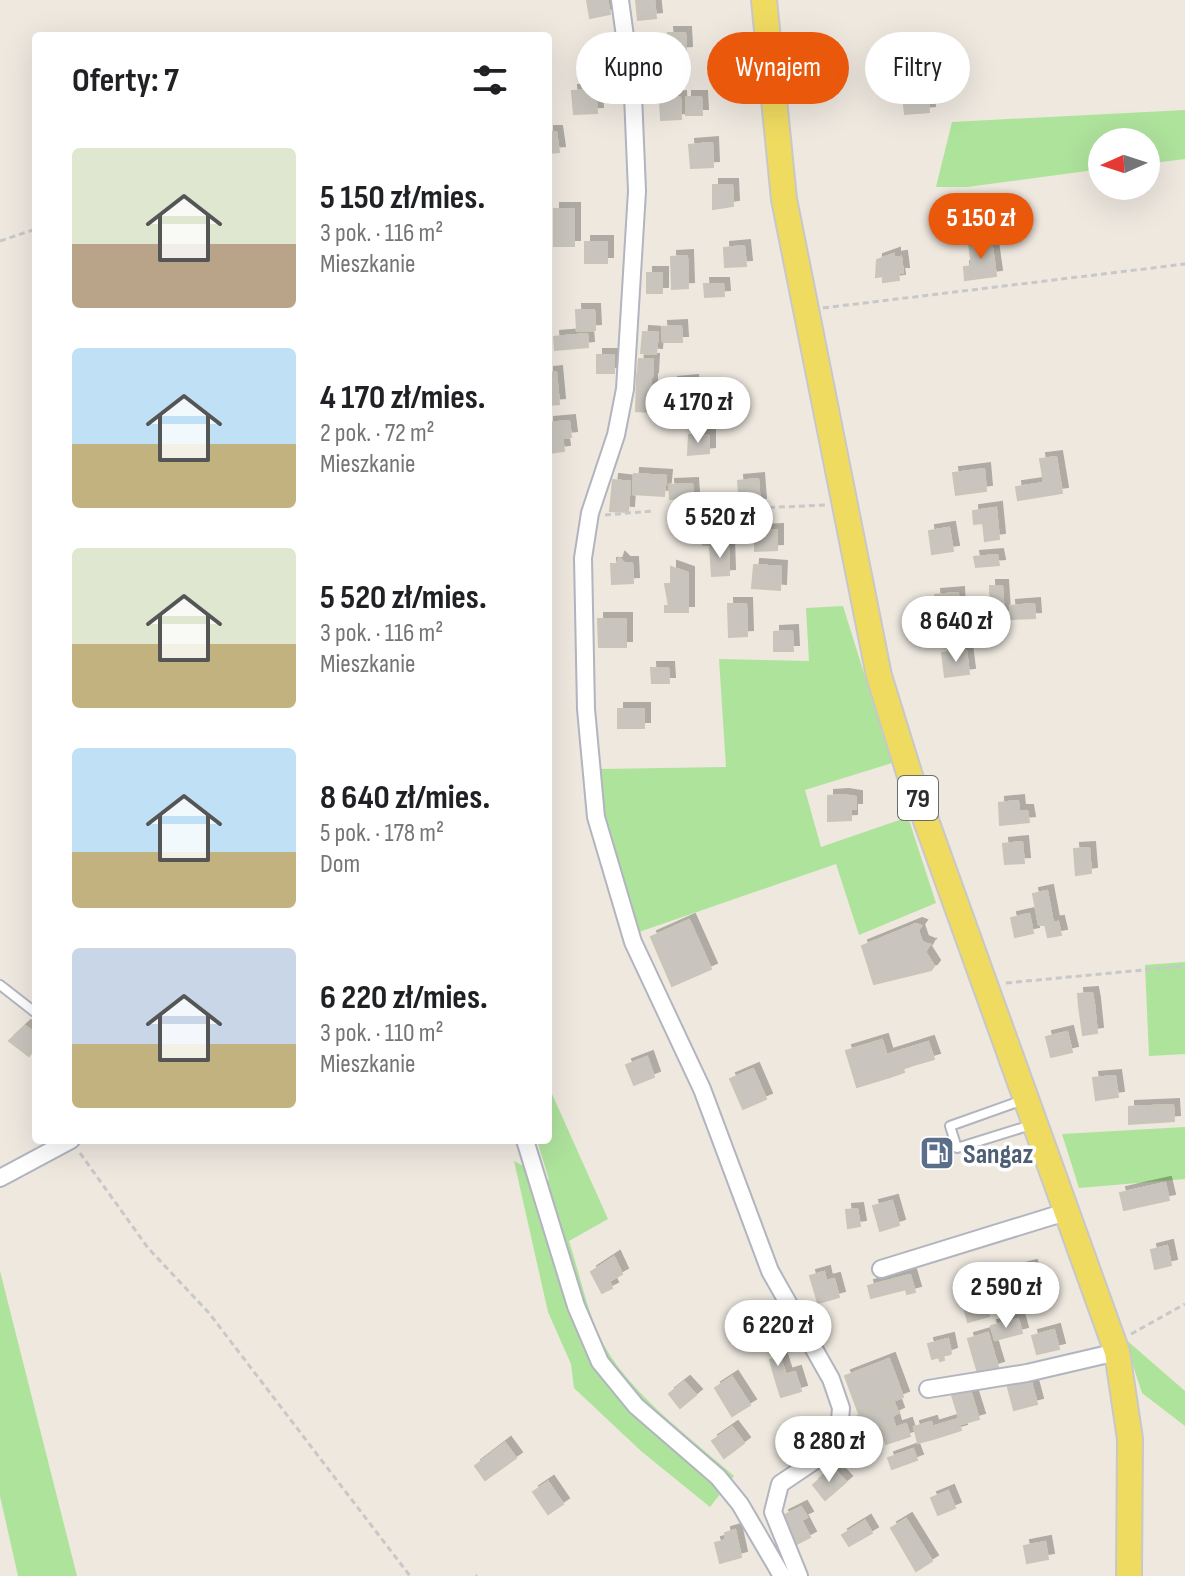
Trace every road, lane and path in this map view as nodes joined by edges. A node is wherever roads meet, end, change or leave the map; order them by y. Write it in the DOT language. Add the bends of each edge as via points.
graph roads {
  1 [pos="620,0"];
  2 [pos="764,0"];
  3 [pos="32,230"];
  4 [pos="0,241"];
  5 [pos="1185,264"];
  6 [pos="804,310"];
  7 [pos="842,504"];
  8 [pos="653,511"];
  9 [pos="689,511"];
  10 [pos="590,513"];
  11 [pos="1185,966"];
  12 [pos="0,985"];
  13 [pos="986,985"];
  14 [pos="32,1010"];
  15 [pos="1028,1099"];
  16 [pos="1037,1124"];
  17 [pos="64,1144"];
  18 [pos="74,1144"];
  19 [pos="526,1144"];
  20 [pos="0,1178"];
  21 [pos="1069,1211"];
  22 [pos="881,1269"];
  23 [pos="1185,1304"];
  24 [pos="1115,1348"];
  25 [pos="928,1389"];
  26 [pos="410,1576"];
  27 [pos="782,1576"];
  28 [pos="799,1576"];
  29 [pos="1129,1576"];
  1 -- 10 [label="street" via="636,159 627,364 619,424"];
  2 -- 6 [label="main road, 79" via="780,167"];
  3 -- 4 [label="path"];
  5 -- 6 [label="path"];
  6 -- 7 [label="main road, 79"];
  7 -- 9 [label="path"];
  7 -- 13 [label="main road, 79" via="879,676"];
  8 -- 10 [label="path" via="624,516"];
  10 -- 28 [label="street" via="583,558 585,679 596,817 633,942 702,1089 770,1271 831,1379 841,1408 839,1433 817,1459 780,1484 773,1512"];
  11 -- 13 [label="path"];
  12 -- 14 [label="lane"];
  13 -- 15 [label="main road, 79"];
  15 -- 16 [label="main road, 79"];
  15 -- 16 [label="lane" via="950,1126 957,1148"];
  16 -- 21 [label="main road, 79"];
  17 -- 20 [label="street"];
  18 -- 26 [label="path" via="148,1248 217,1323"];
  19 -- 27 [label="street" via="576,1306 600,1362 636,1406 718,1477"];
  21 -- 22 [label="street"];
  21 -- 24 [label="main road, 79"];
  23 -- 24 [label="path"];
  24 -- 25 [label="street" via="1027,1373"];
  24 -- 29 [label="main road, 79" via="1130,1439"];
}
